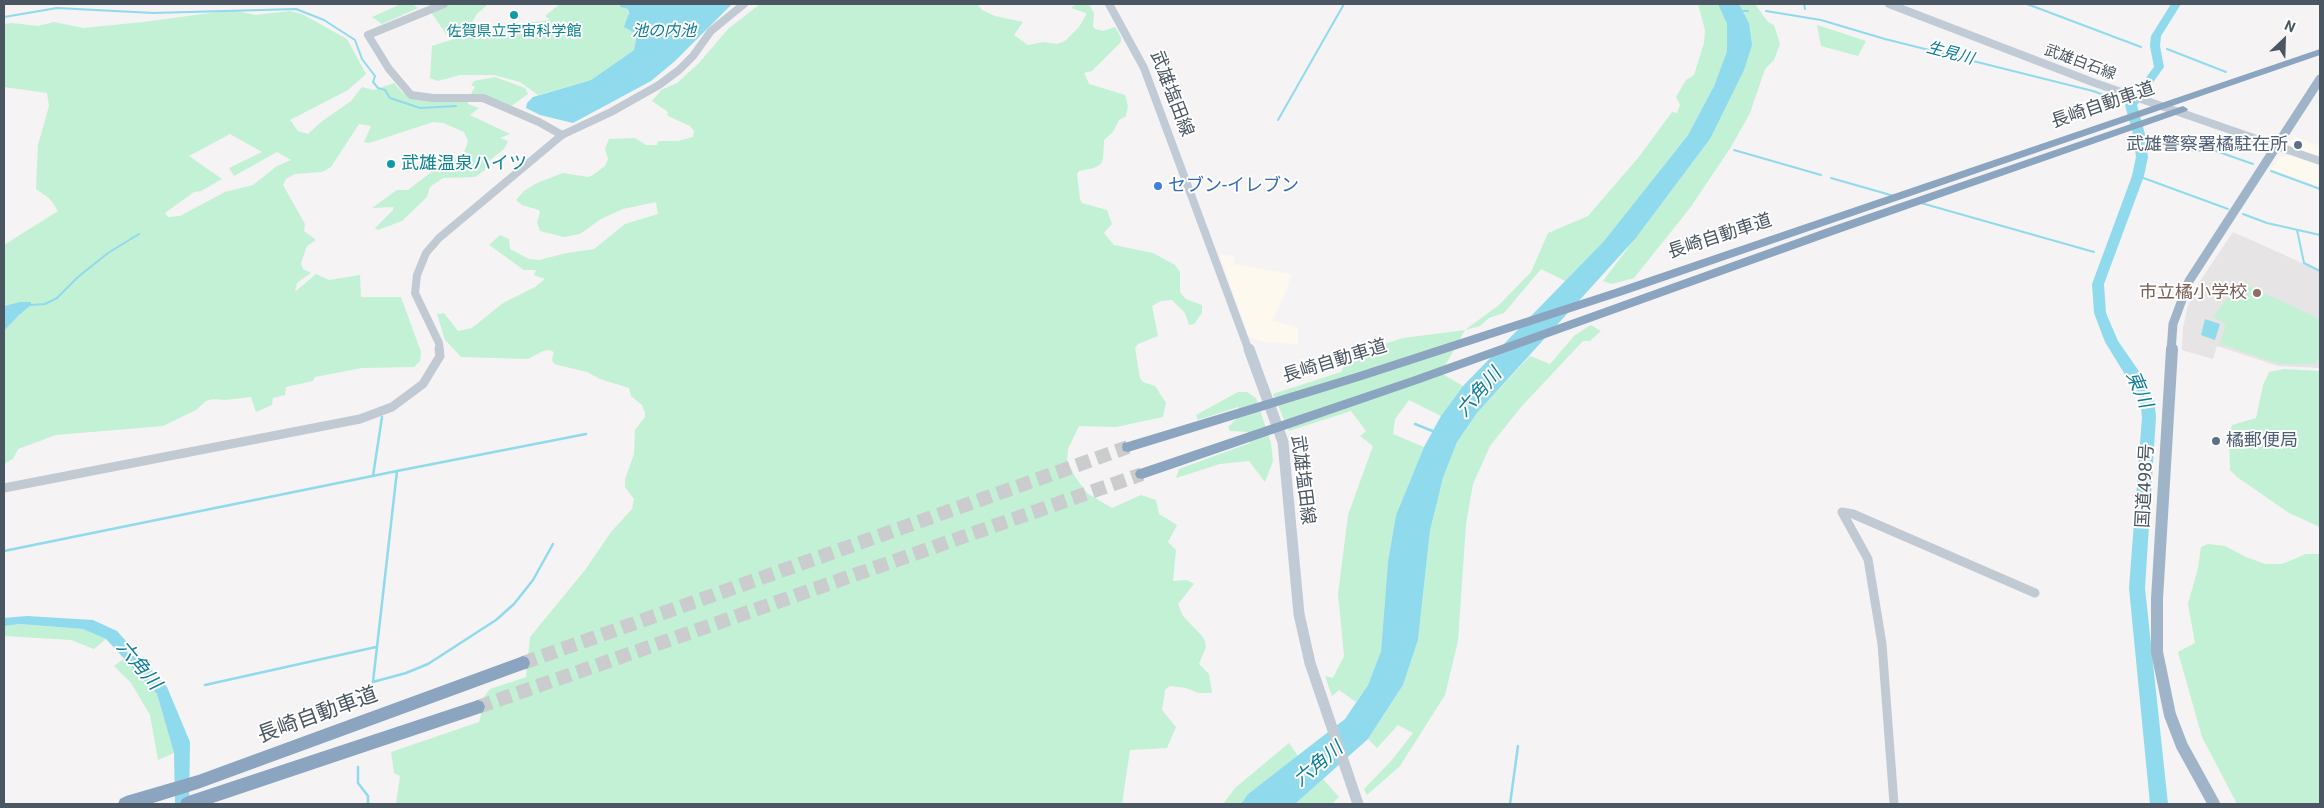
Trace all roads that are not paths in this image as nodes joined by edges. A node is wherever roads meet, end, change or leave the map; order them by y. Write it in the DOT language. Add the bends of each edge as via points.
graph roads {
  1 [pos="444,4"];
  2 [pos="744,4"];
  3 [pos="1109,4"];
  4 [pos="1889,4"];
  5 [pos="2320,52"];
  6 [pos="2320,61"];
  7 [pos="2320,79"];
  8 [pos="562,135"];
  9 [pos="2277,146"];
  10 [pos="2320,161"];
  11 [pos="1128,447"];
  12 [pos="1142,474"];
  13 [pos="4,488"];
  14 [pos="2034,593"];
  15 [pos="522,663"];
  16 [pos="478,708"];
  17 [pos="126,804"];
  18 [pos="188,804"];
  19 [pos="1358,804"];
  20 [pos="1894,804"];
  21 [pos="2214,804"];
  1 -- 8 [label="street" via="368,35 388,69 411,95 483,98"];
  2 -- 8 [label="street" via="711,31 693,56 659,85"];
  3 -- 19 [label="main road, 武雄塩田線" via="1144,68 1283,442 1299,614 1310,663"];
  4 -- 9 [label="main road, 武雄白石線" via="2027,58"];
  5 -- 11 [label="highway, 長崎自動車道" via="1669,275 1358,377"];
  6 -- 12 [label="highway, 長崎自動車道"];
  7 -- 9 [label="highway, 国道498号"];
  8 -- 13 [label="street" via="439,238 426,253 417,275 415,293 439,343 440,356 422,384 392,407 360,419"];
  9 -- 10 [label="main road, 武雄白石線"];
  9 -- 21 [label="highway, 国道498号" via="2189,280 2173,324 2157,599 2157,652 2170,715 2194,770"];
  14 -- 20 [label="street" via="1842,512 1868,559 1882,644"];
  15 -- 17 [label="highway, 長崎自動車道" via="198,782"];
  16 -- 18 [label="highway"];
}
